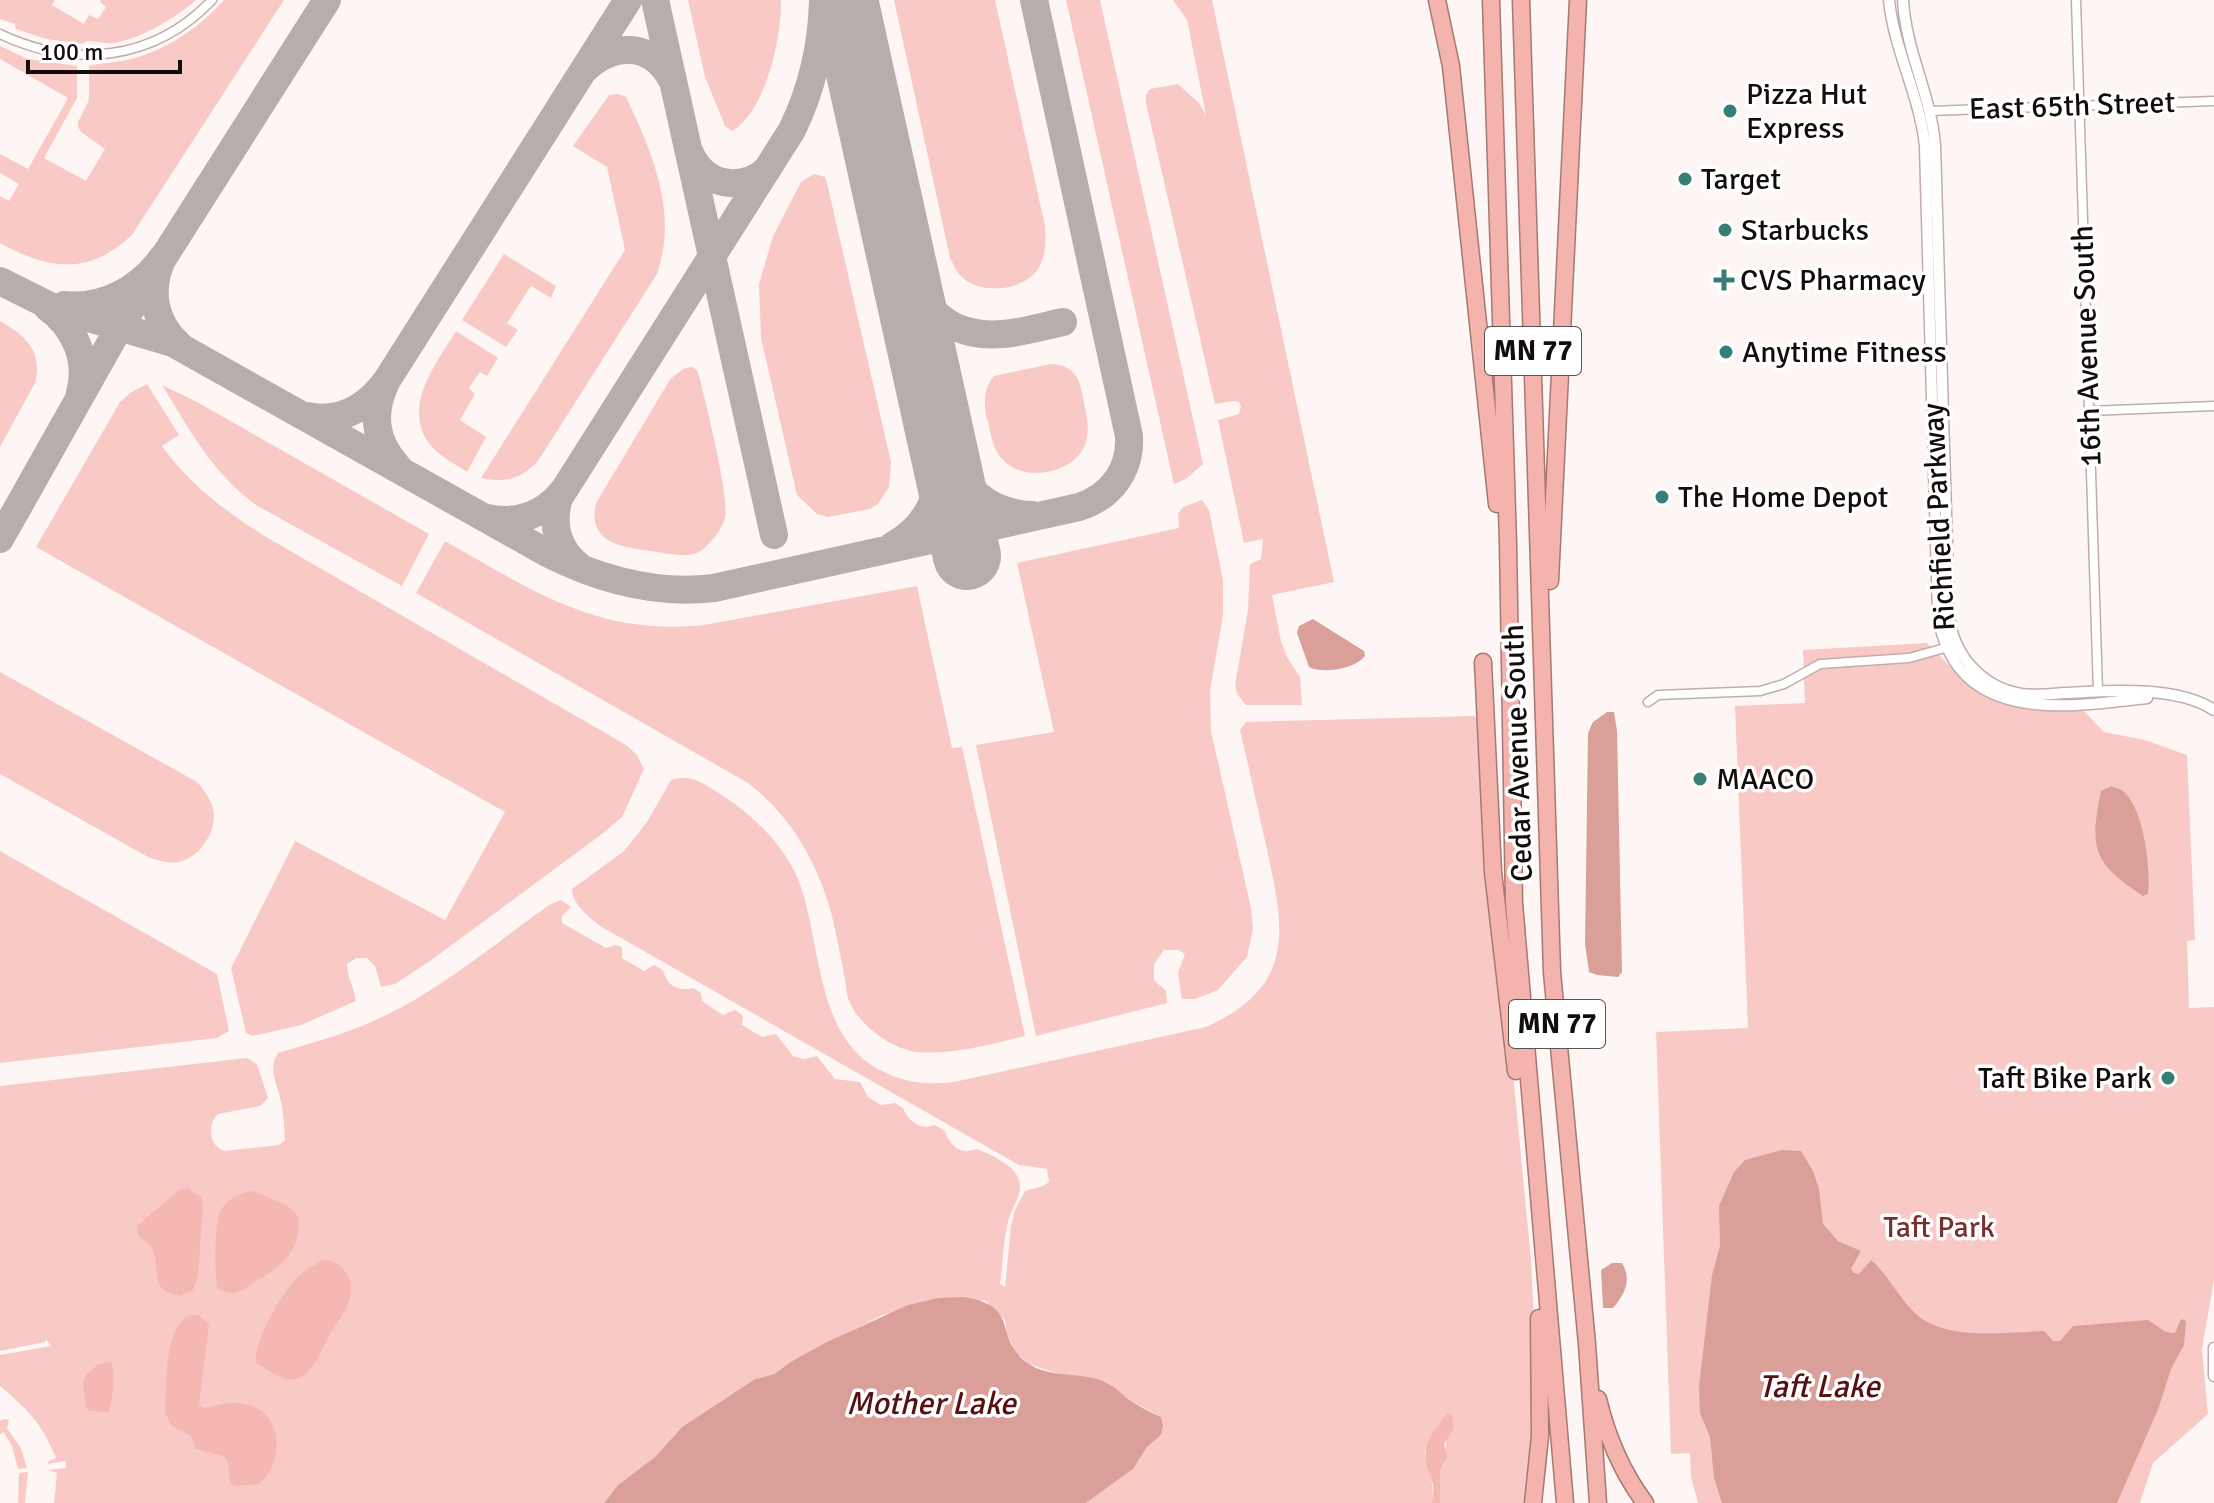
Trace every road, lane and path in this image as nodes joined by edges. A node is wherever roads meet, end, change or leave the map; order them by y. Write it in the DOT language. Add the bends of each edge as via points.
graph roads {
  1 [pos="212,0"];
  2 [pos="1437,0"];
  3 [pos="1491,0"];
  4 [pos="1521,0"];
  5 [pos="1578,0"];
  6 [pos="1889,0"];
  7 [pos="1903,0"];
  8 [pos="2076,0"];
  9 [pos="0,34"];
  10 [pos="2214,101"];
  11 [pos="2080,106"];
  12 [pos="1930,111"];
  13 [pos="2214,406"];
  14 [pos="2089,411"];
  15 [pos="1951,646"];
  16 [pos="1483,662"];
  17 [pos="2098,692"];
  18 [pos="2170,695"];
  19 [pos="1510,702"];
  20 [pos="1545,702"];
  21 [pos="1648,702"];
  22 [pos="2214,710"];
  23 [pos="1532,1143"];
  24 [pos="1539,1217"];
  25 [pos="1587,1344"];
  26 [pos="2214,1348"];
  27 [pos="2214,1376"];
  28 [pos="1533,1503"];
  29 [pos="1565,1503"];
  30 [pos="1598,1503"];
  31 [pos="1645,1503"];
  1 -- 9 [label="street" via="160,38 98,55 49,52"];
  2 -- 19 [label="highway" via="1451,66 1488,413"];
  3 -- 19 [label="highway, Cedar Avenue South / MN 77"];
  4 -- 20 [label="highway, Cedar Avenue South / MN 77"];
  5 -- 20 [label="highway"];
  6 -- 15 [label="street, Richfield Parkway" via="1891,24 1924,135 1938,615"];
  7 -- 12 [label="street, Richfield Parkway" via="1907,38"];
  8 -- 11 [label="street, 16th Avenue South"];
  10 -- 11 [label="street, East 65th Street"];
  11 -- 12 [label="street, East 65th Street"];
  11 -- 14 [label="street, 16th Avenue South"];
  12 -- 15 [label="street, Richfield Parkway"];
  13 -- 14 [label="street"];
  14 -- 17 [label="street, 16th Avenue South"];
  15 -- 17 [label="street, Richfield Parkway" via="2008,691"];
  15 -- 18 [label="street, Richfield Parkway" via="1958,665 1979,688 2017,703 2116,702"];
  15 -- 21 [label="street" via="1909,658 1820,664 1760,691 1658,695"];
  16 -- 23 [label="highway" via="1493,872 1516,1072"];
  17 -- 18 [label="street, Richfield Parkway"];
  18 -- 22 [label="street, Richfield Parkway"];
  19 -- 23 [label="highway, Cedar Avenue South / MN 77" via="1514,903"];
  20 -- 25 [label="highway, Cedar Avenue South / MN 77" via="1552,972"];
  23 -- 24 [label="highway, Cedar Avenue South / MN 77"];
  24 -- 28 [label="highway" via="1540,1436"];
  24 -- 29 [label="highway, Cedar Avenue South / MN 77"];
  25 -- 30 [label="highway, Cedar Avenue South / MN 77"];
  25 -- 31 [label="highway" via="1610,1438"];
  26 -- 27 [label="street"];
}
